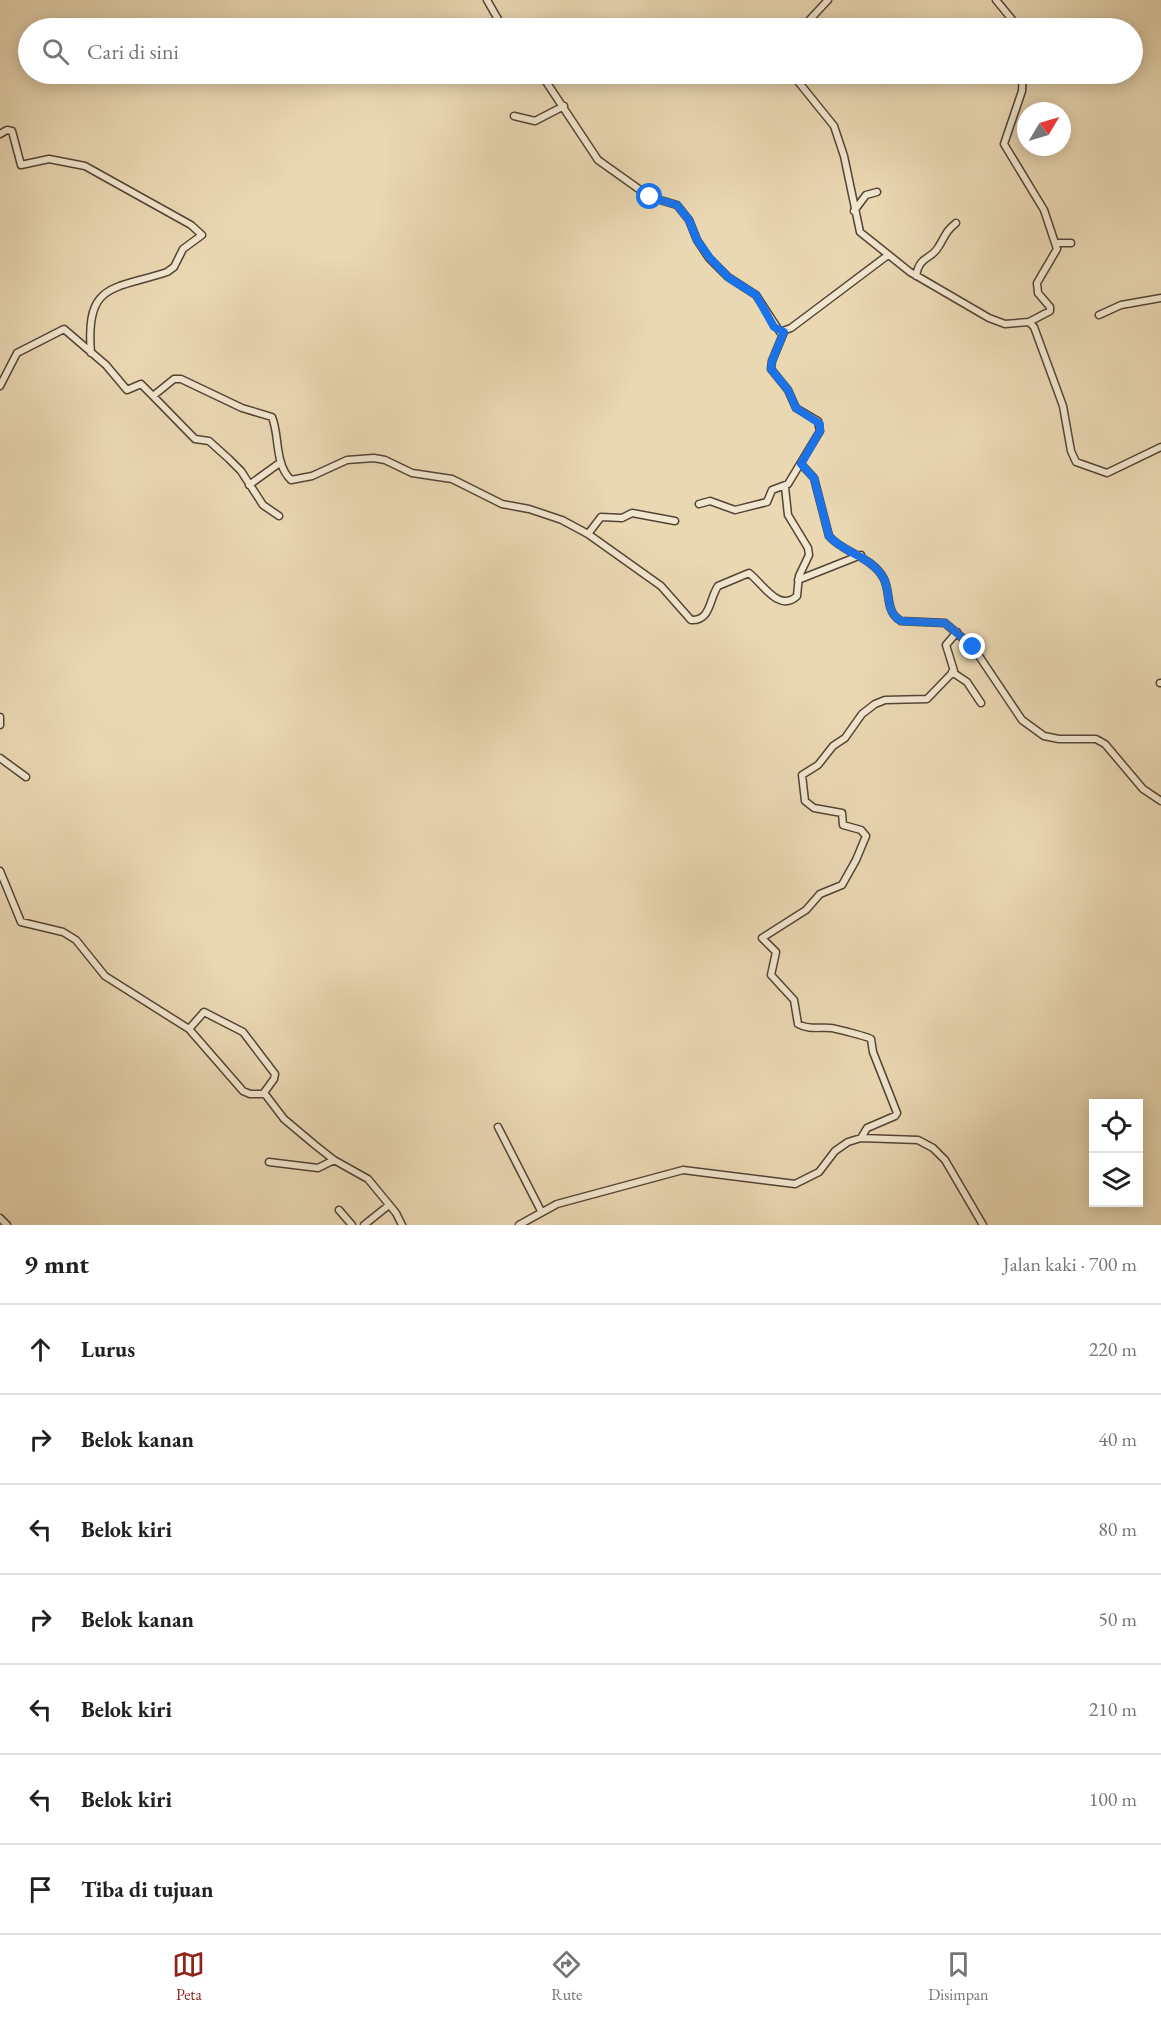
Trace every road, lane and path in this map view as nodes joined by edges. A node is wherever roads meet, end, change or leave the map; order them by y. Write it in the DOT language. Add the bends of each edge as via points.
graph roads {
  1 [pos="828,0"];
  2 [pos="996,0"];
  3 [pos="489,1"];
  4 [pos="498,18"];
  5 [pos="811,18"];
  6 [pos="1011,18"];
  7 [pos="548,84"];
  8 [pos="800,84"];
  9 [pos="1022,84"];
  10 [pos="564,106"];
  11 [pos="514,116"];
  12 [pos="0,134"];
  13 [pos="877,192"];
  14 [pos="854,211"];
  15 [pos="956,223"];
  16 [pos="1055,243"];
  17 [pos="1071,243"];
  18 [pos="888,255"];
  19 [pos="916,276"];
  20 [pos="1161,298"];
  21 [pos="1099,315"];
  22 [pos="1029,322"];
  23 [pos="784,332"];
  24 [pos="91,353"];
  25 [pos="0,386"];
  26 [pos="153,396"];
  27 [pos="1161,447"];
  28 [pos="281,462"];
  29 [pos="801,464"];
  30 [pos="249,484"];
  31 [pos="784,487"];
  32 [pos="699,504"];
  33 [pos="279,516"];
  34 [pos="675,521"];
  35 [pos="588,534"];
  36 [pos="861,555"];
  37 [pos="798,580"];
  38 [pos="957,632"];
  39 [pos="952,672"];
  40 [pos="981,703"];
  41 [pos="0,717"];
  42 [pos="0,724"];
  43 [pos="0,758"];
  44 [pos="26,777"];
  45 [pos="1160,797"];
  46 [pos="0,870"];
  47 [pos="189,1029"];
  48 [pos="263,1094"];
  49 [pos="498,1127"];
  50 [pos="861,1138"];
  51 [pos="334,1160"];
  52 [pos="269,1162"];
  53 [pos="389,1205"];
  54 [pos="339,1210"];
  55 [pos="541,1211"];
  56 [pos="0,1218"];
  57 [pos="7,1225"];
  58 [pos="352,1225"];
  59 [pos="364,1225"];
  60 [pos="402,1225"];
  61 [pos="519,1225"];
  62 [pos="983,1225"];
  1 -- 5 [label="street"];
  2 -- 6 [label="street"];
  3 -- 4 [label="street"];
  7 -- 10 [label="street"];
  8 -- 14 [label="street" via="834,126"];
  9 -- 16 [label="street" via="1004,144 1044,210"];
  10 -- 11 [label="street" via="535,121"];
  10 -- 23 [label="street" via="598,160 650,197 677,205 710,258 729,278 756,295 774,327"];
  12 -- 24 [label="street" via="12,131 21,165 49,159 85,166 191,225 202,235 183,249 167,272 112,287 104,294 92,314"];
  13 -- 14 [label="street" via="866,195"];
  14 -- 18 [label="street" via="860,232"];
  15 -- 19 [label="street" via="937,249 920,261"];
  16 -- 17 [label="street"];
  16 -- 22 [label="street" via="1057,252 1036,283 1050,311"];
  18 -- 19 [label="street"];
  18 -- 23 [label="street"];
  19 -- 22 [label="street" via="999,322"];
  20 -- 21 [label="street" via="1121,305"];
  22 -- 27 [label="street" via="1063,406 1076,462 1107,473"];
  23 -- 29 [label="street" via="771,369 796,408 818,420 821,428"];
  24 -- 25 [label="street" via="62,329 17,352"];
  24 -- 26 [label="street" via="127,390 141,384"];
  26 -- 28 [label="street" via="174,379 181,379 242,408 272,417"];
  26 -- 30 [label="street" via="195,439 209,441 230,459"];
  28 -- 30 [label="street"];
  28 -- 35 [label="street" via="288,478 295,481 347,460 385,460 412,473 453,479 502,504 529,508"];
  29 -- 31 [label="street"];
  29 -- 36 [label="street" via="814,478 829,536"];
  30 -- 33 [label="street" via="263,505"];
  31 -- 32 [label="street" via="772,490 767,502 735,510 712,501"];
  31 -- 37 [label="street" via="788,515 808,548"];
  34 -- 35 [label="street" via="632,513 622,518 601,517"];
  35 -- 37 [label="street" via="661,586 691,620 704,617 714,591 729,580 749,573 779,601 790,601 799,592"];
  36 -- 37 [label="street"];
  36 -- 38 [label="street" via="884,578 890,609 896,618 945,623"];
  38 -- 39 [label="street" via="946,645 954,666"];
  38 -- 45 [label="street" via="973,647 1022,720 1044,736 1096,739 1106,744 1137,783"];
  39 -- 40 [label="street" via="967,682"];
  39 -- 50 [label="street" via="927,699 885,700 866,710 845,738 802,775 805,801 814,808 842,813 843,825 861,830 866,836 842,885 820,894 806,910 762,938 776,951 771,975 794,1000 798,1024 871,1038 897,1113 867,1128"];
  41 -- 42 [label="street"];
  43 -- 44 [label="street"];
  46 -- 47 [label="street" via="23,924 63,932 76,940 105,976"];
  47 -- 48 [label="street" via="243,1091"];
  47 -- 48 [label="street" via="204,1012 243,1032 275,1074"];
  48 -- 51 [label="street" via="284,1119"];
  49 -- 55 [label="street"];
  50 -- 55 [label="street" via="848,1142 819,1172 795,1184 684,1170"];
  50 -- 62 [label="street" via="918,1140 933,1148"];
  51 -- 52 [label="street" via="318,1168"];
  51 -- 53 [label="street" via="368,1179"];
  53 -- 59 [label="street"];
  53 -- 60 [label="street"];
  54 -- 58 [label="street"];
  55 -- 61 [label="street"];
  56 -- 57 [label="street"];
}
